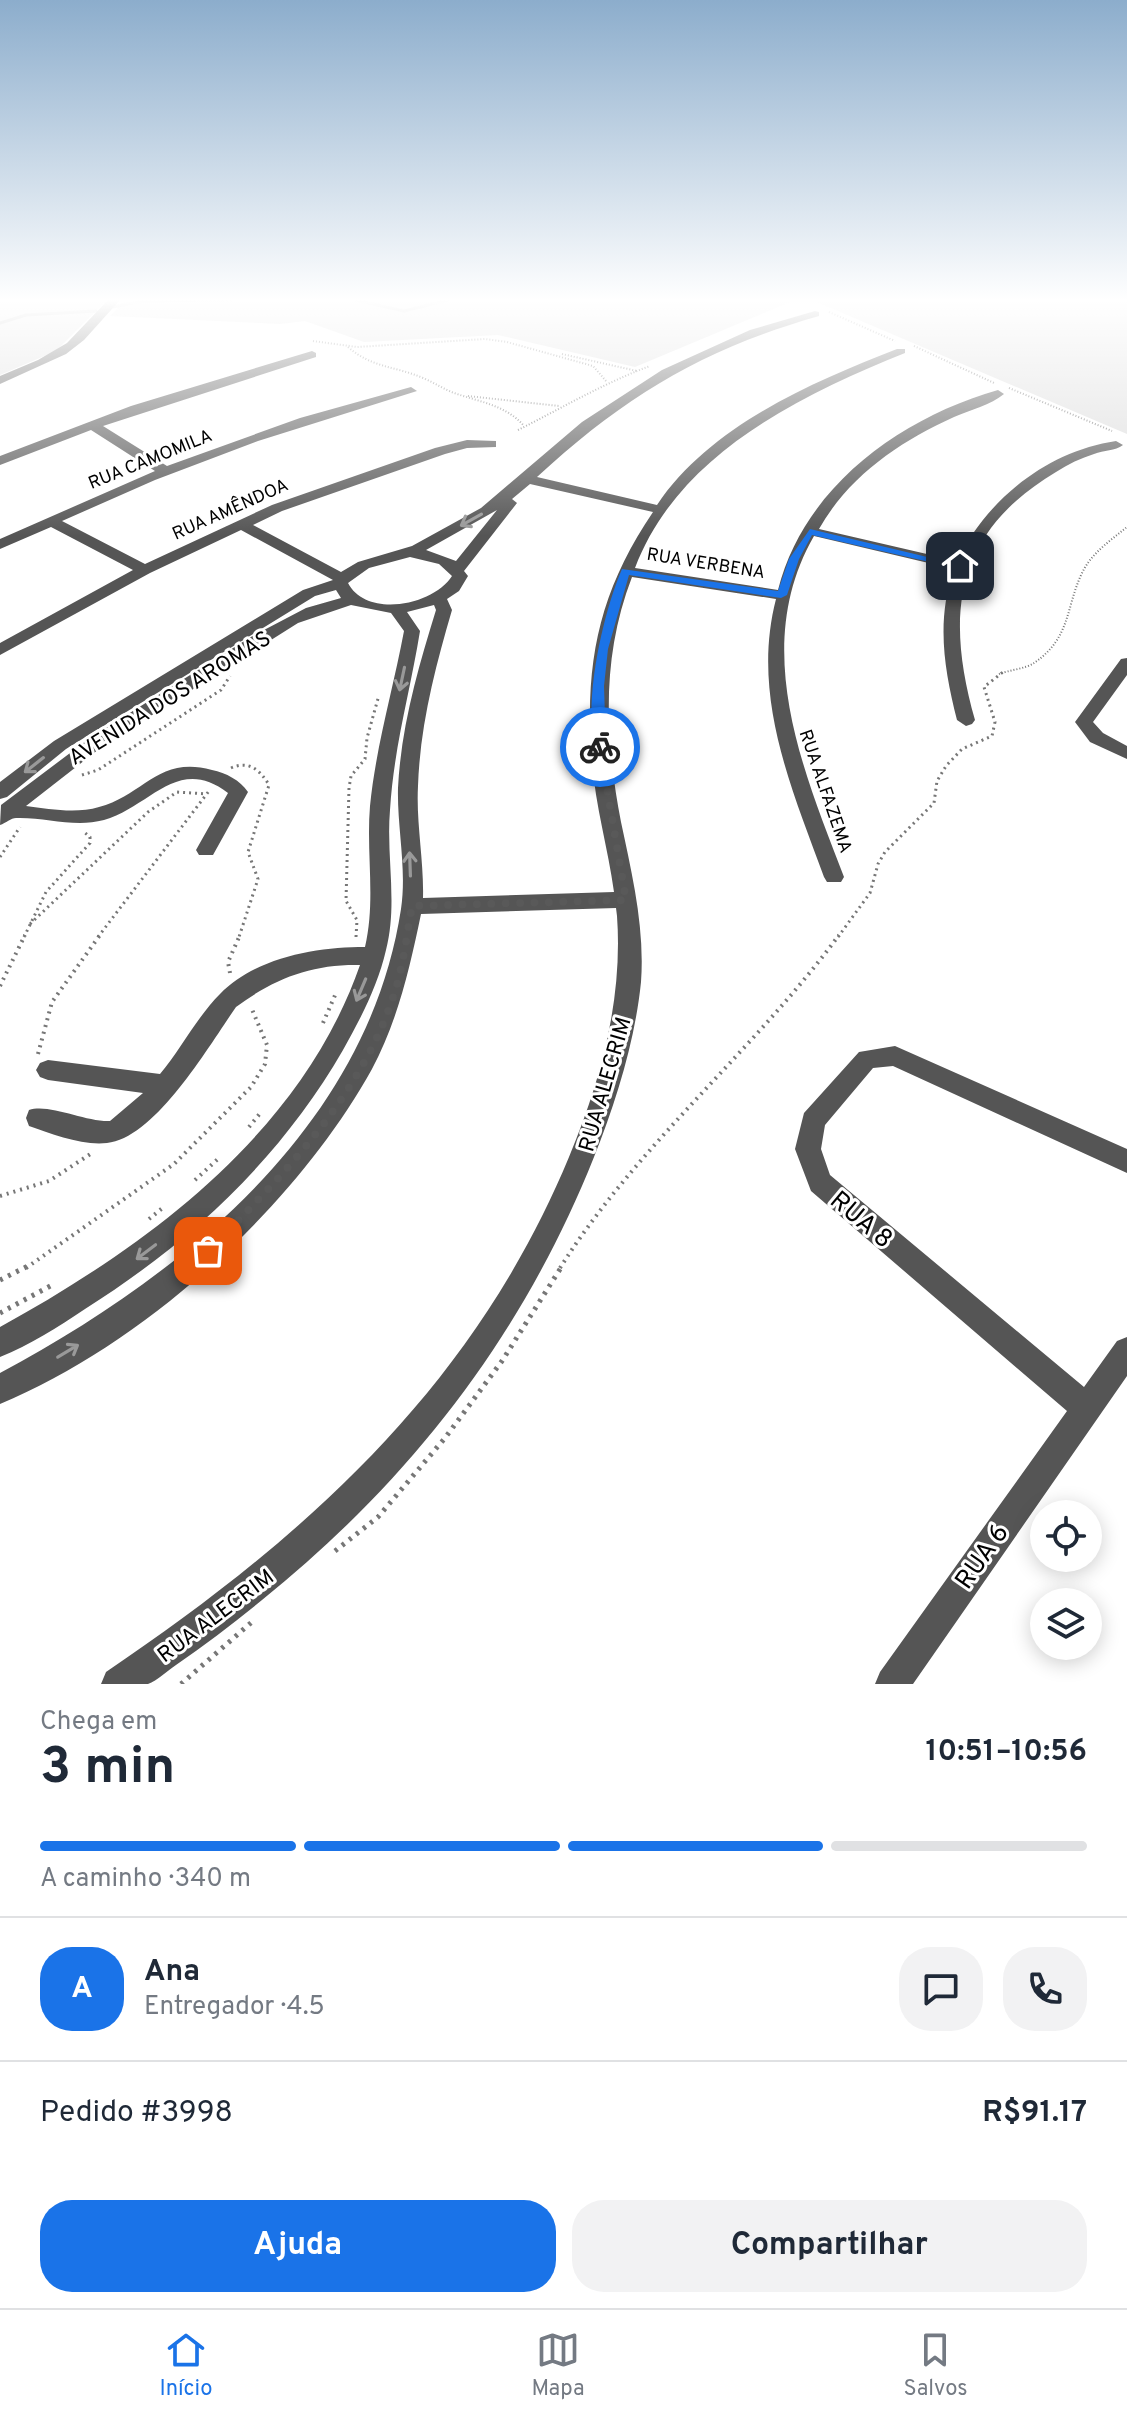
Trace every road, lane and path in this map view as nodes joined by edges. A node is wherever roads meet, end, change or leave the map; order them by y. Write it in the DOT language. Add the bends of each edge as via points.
graph roads {
  1 [pos="230,379"];
  2 [pos="424,379"];
  3 [pos="603,379"];
  4 [pos="616,379"];
  5 [pos="658,379"];
  6 [pos="830,379"];
  7 [pos="977,379"];
  8 [pos="606,382"];
  9 [pos="411,391"];
  10 [pos="998,394"];
  11 [pos="460,395"];
  12 [pos="518,400"];
  13 [pos="563,407"];
  14 [pos="504,409"];
  15 [pos="92,425"];
  16 [pos="524,426"];
  17 [pos="518,430"];
  18 [pos="1118,440"];
  19 [pos="491,444"];
  20 [pos="0,461"];
  21 [pos="164,470"];
  22 [pos="530,478"];
  23 [pos="658,509"];
  24 [pos="51,521"];
  25 [pos="242,525"];
  26 [pos="1127,527"];
  27 [pos="810,531"];
  28 [pos="0,545"];
  29 [pos="409,552"];
  30 [pos="960,566"];
  31 [pos="145,570"];
  32 [pos="457,570"];
  33 [pos="625,571"];
  34 [pos="342,581"];
  35 [pos="781,595"];
  36 [pos="439,599"];
  37 [pos="353,600"];
  38 [pos="395,607"];
  39 [pos="0,650"];
  40 [pos="1127,663"];
  41 [pos="238,667"];
  42 [pos="383,682"];
  43 [pos="966,720"];
  44 [pos="1127,753"];
  45 [pos="75,777"];
  46 [pos="213,787"];
  47 [pos="9,809"];
  48 [pos="81,831"];
  49 [pos="206,850"];
  50 [pos="0,857"];
  51 [pos="834,877"];
  52 [pos="626,900"];
  53 [pos="412,906"];
  54 [pos="30,924"];
  55 [pos="362,956"];
  56 [pos="0,986"];
  57 [pos="322,1024"];
  58 [pos="48,1070"];
  59 [pos="165,1085"];
  60 [pos="267,1105"];
  61 [pos="38,1118"];
  62 [pos="249,1127"];
  63 [pos="115,1132"];
  64 [pos="229,1149"];
  65 [pos="1127,1161"];
  66 [pos="195,1181"];
  67 [pos="0,1196"];
  68 [pos="172,1200"];
  69 [pos="149,1219"];
  70 [pos="63,1278"];
  71 [pos="0,1313"];
  72 [pos="0,1343"];
  73 [pos="1127,1351"];
  74 [pos="0,1389"];
  75 [pos="1085,1407"];
  76 [pos="330,1554"];
  77 [pos="263,1612"];
  78 [pos="118,1684"];
  79 [pos="181,1684"];
  80 [pos="892,1684"];
  1 -- 15 [label="street"];
  2 -- 11 [label="path"];
  3 -- 8 [label="path"];
  4 -- 8 [label="path"];
  5 -- 22 [label="street" via="597,417"];
  6 -- 23 [label="street, RUA ALECRIM" via="728,438"];
  7 -- 18 [label="path"];
  8 -- 13 [label="path"];
  9 -- 21 [label="street, RUA CAMOMILA" via="279,429"];
  10 -- 27 [label="street, RUA ALFAZEMA" via="926,424 873,458 836,493"];
  11 -- 12 [label="path"];
  11 -- 14 [label="path"];
  12 -- 13 [label="path"];
  12 -- 14 [label="path"];
  13 -- 16 [label="path"];
  14 -- 16 [label="path"];
  15 -- 20 [label="street"];
  15 -- 21 [label="street"];
  16 -- 17 [label="path"];
  18 -- 30 [label="street" via="1062,461 1016,493 983,528"];
  19 -- 25 [label="street, RUA AMÊNDOA" via="467,444 382,469"];
  21 -- 24 [label="street, RUA CAMOMILA"];
  22 -- 23 [label="street"];
  22 -- 29 [label="street, AVENIDA DOS AROMAS, one-way" via="484,513"];
  22 -- 32 [label="street"];
  23 -- 33 [label="street, RUA ALECRIM"];
  24 -- 28 [label="street, RUA CAMOMILA"];
  24 -- 31 [label="street"];
  25 -- 31 [label="street, RUA AMÊNDOA"];
  25 -- 34 [label="street"];
  26 -- 76 [label="path" via="1083,571 1055,644 1031,665 995,676 984,687 995,722 992,736 962,749 946,766 934,803 885,852 870,893 822,958 615,1191 445,1438 378,1517"];
  27 -- 30 [label="street"];
  27 -- 35 [label="street, RUA ALFAZEMA"];
  29 -- 32 [label="street"];
  29 -- 34 [label="street, AVENIDA DOS AROMAS" via="364,564"];
  30 -- 43 [label="street" via="949,611 950,661"];
  31 -- 39 [label="street, RUA AMÊNDOA"];
  32 -- 36 [label="street" via="457,584"];
  33 -- 35 [label="street, RUA VERBENA"];
  33 -- 52 [label="street, RUA ALECRIM" via="603,649 598,726"];
  34 -- 37 [label="street"];
  34 -- 47 [label="street, AVENIDA DOS AROMAS, one-way" via="309,593 60,745"];
  35 -- 51 [label="street, RUA ALFAZEMA" via="775,660 783,727"];
  36 -- 38 [label="street"];
  53 -- 36 [label="street, one-way" via="410,752 421,687 444,610"];
  37 -- 38 [label="street"];
  37 -- 47 [label="street, AVENIDA DOS AROMAS" via="316,608 277,628 63,764"];
  38 -- 55 [label="street, one-way" via="412,631 383,763 382,905"];
  40 -- 44 [label="street" via="1084,722 1090,734"];
  41 -- 45 [label="path" via="221,690 98,770"];
  42 -- 55 [label="path" via="365,759 351,776 349,788 346,901 357,920"];
  46 -- 47 [label="street" via="200,771 180,771 98,815"];
  46 -- 49 [label="street" via="232,784 238,792"];
  46 -- 54 [label="path" via="177,792 148,812"];
  46 -- 58 [label="path" via="52,1002 38,1057"];
  47 -- 50 [label="path"];
  48 -- 54 [label="path" via="90,843 46,892"];
  52 -- 53 [label="street"];
  52 -- 78 [label="street, RUA ALECRIM" via="627,1006 613,1067 572,1187 505,1311 449,1391 335,1519 244,1596"];
  74 -- 53 [label="street, one-way" via="124,1317 160,1289 208,1251 304,1150 339,1103 384,1017 399,975"];
  54 -- 56 [label="path"];
  55 -- 57 [label="path"];
  55 -- 59 [label="street" via="305,961 241,990"];
  55 -- 72 [label="street, one-way" via="363,988 309,1089 250,1160 209,1202 147,1252 78,1300"];
  58 -- 59 [label="street"];
  59 -- 63 [label="street"];
  60 -- 62 [label="path"];
  61 -- 63 [label="street"];
  63 -- 67 [label="path" via="82,1163 23,1192"];
  64 -- 66 [label="path"];
  65 -- 75 [label="street, RUA 8" via="895,1056 867,1059 813,1121 808,1149 820,1183"];
  68 -- 69 [label="path"];
  70 -- 71 [label="path"];
  73 -- 75 [label="street, RUA 6"];
  75 -- 80 [label="street, RUA 6"];
  77 -- 79 [label="path"];
}
